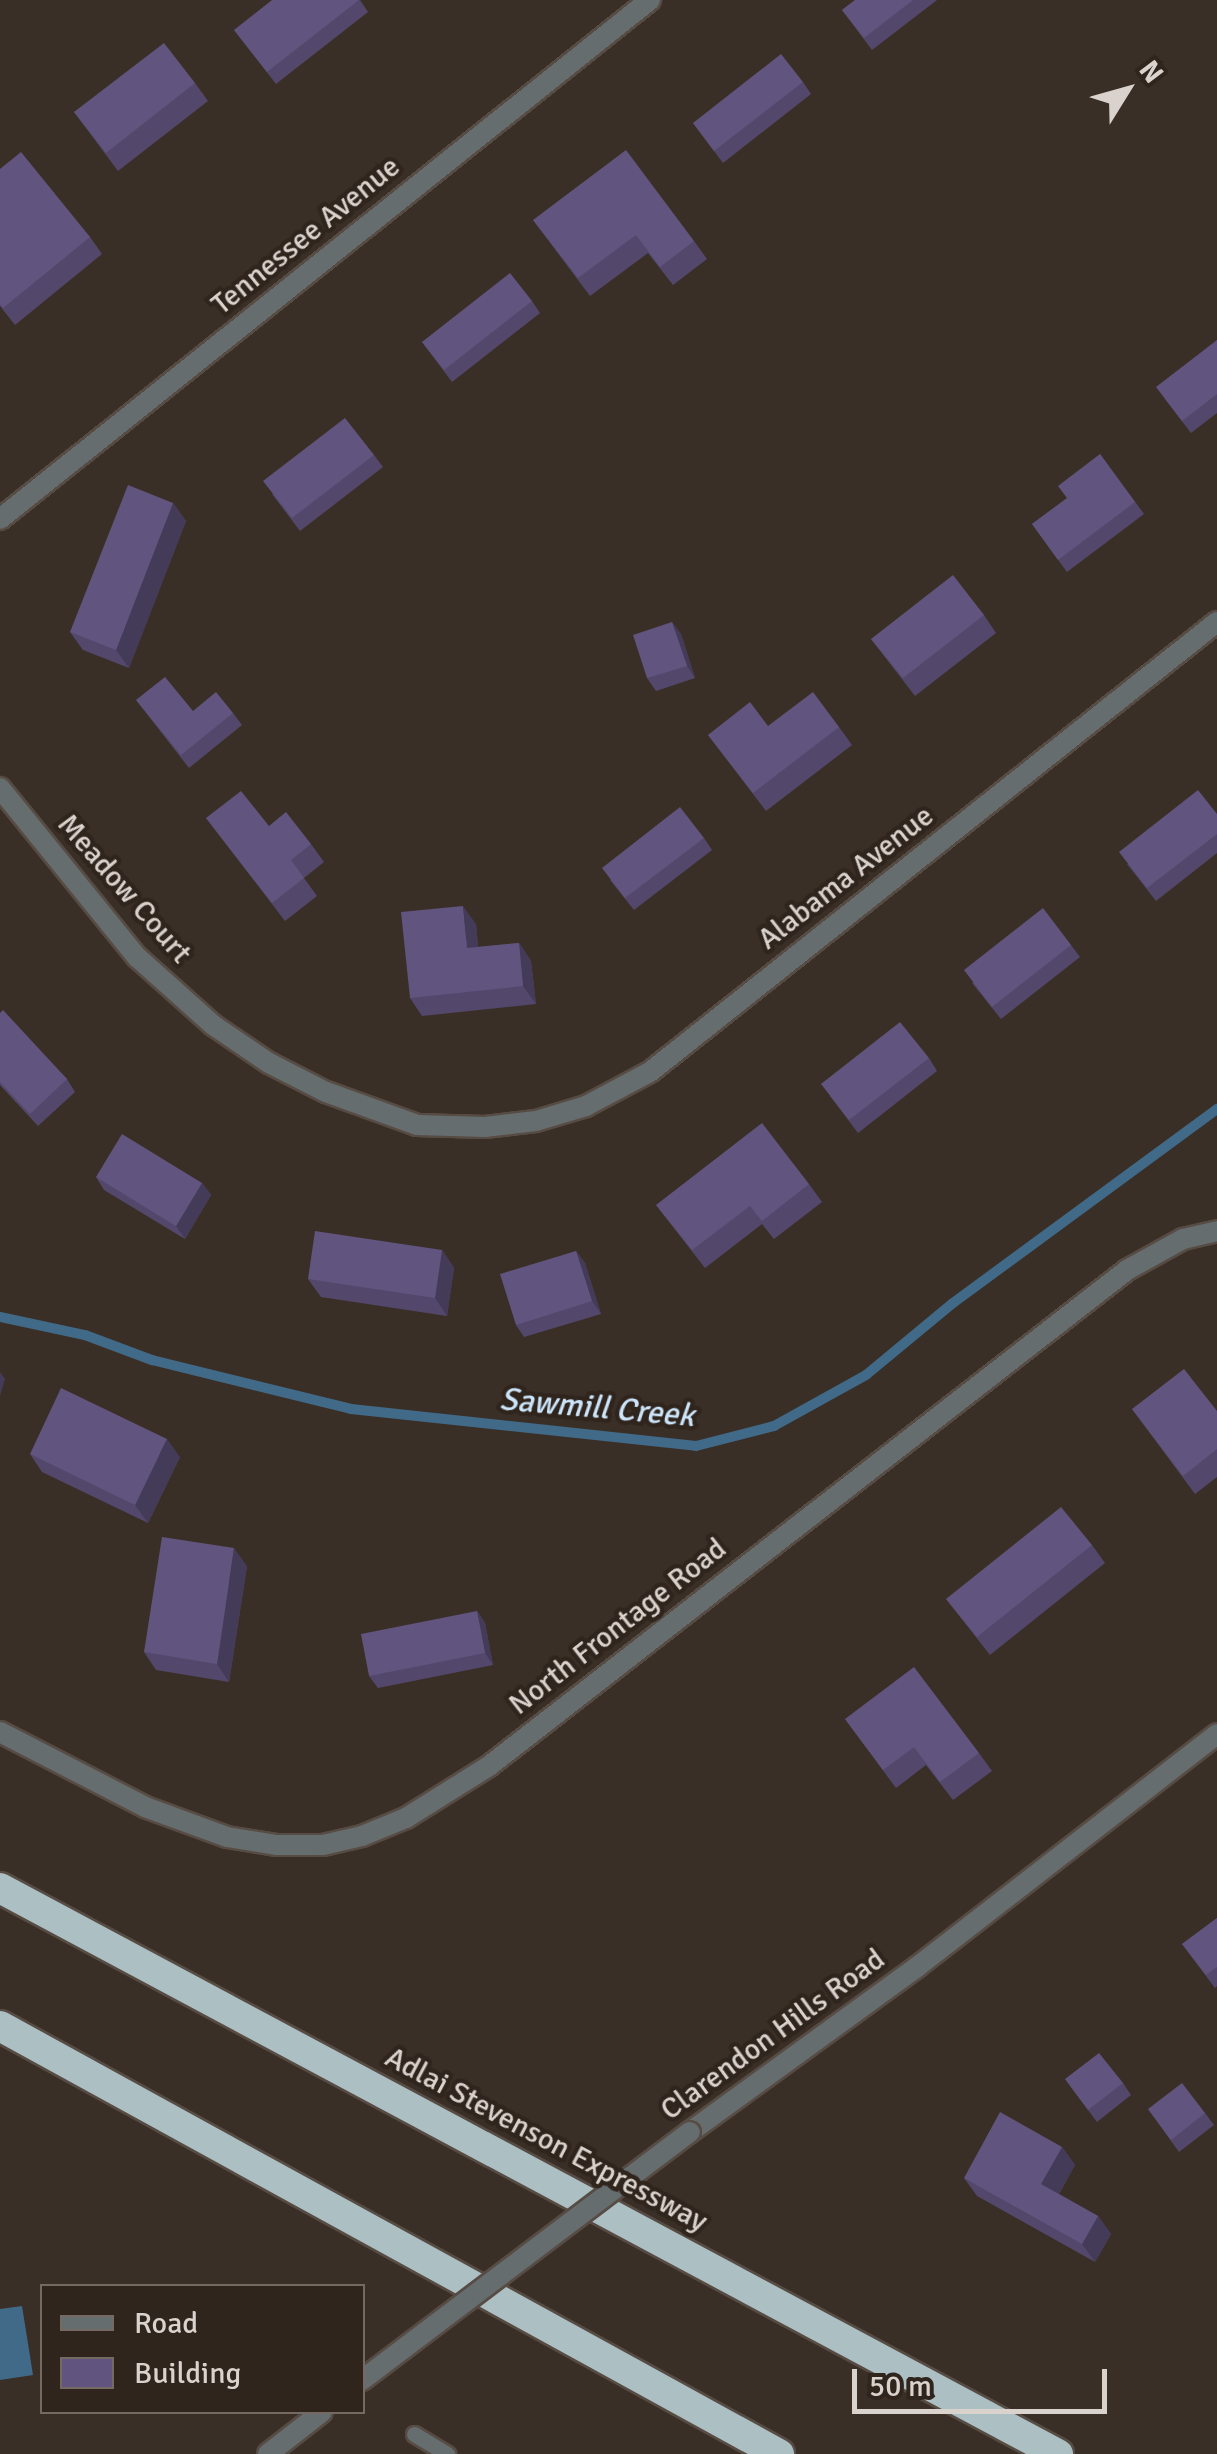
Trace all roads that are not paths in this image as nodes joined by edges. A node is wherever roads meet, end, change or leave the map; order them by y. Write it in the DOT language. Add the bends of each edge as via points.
graph roads {
  1 [pos="650,0"];
  2 [pos="0,518"];
  3 [pos="1217,622"];
  4 [pos="0,788"];
  5 [pos="484,1126"];
  6 [pos="1217,1231"];
  7 [pos="0,1732"];
  8 [pos="1217,1734"];
  9 [pos="0,1888"];
  10 [pos="0,2026"];
  11 [pos="365,2378"];
  12 [pos="319,2414"];
  13 [pos="414,2434"];
  14 [pos="268,2454"];
  15 [pos="447,2454"];
  16 [pos="779,2454"];
  17 [pos="1058,2454"];
  1 -- 2 [label="street, Tennessee Avenue"];
  3 -- 5 [label="street, Alabama Avenue" via="650,1072 586,1106 536,1121"];
  4 -- 5 [label="street, Meadow Court" via="137,957 213,1025 350,1103 417,1125"];
  6 -- 7 [label="street, North Frontage Road" via="1183,1239 1126,1270 489,1766 406,1818 322,1845 227,1837 146,1807"];
  8 -- 11 [label="street, Clarendon Hills Road, bridge"];
  9 -- 17 [label="highway, Adlai Stevenson Expressway"];
  10 -- 16 [label="highway"];
  12 -- 14 [label="street"];
  13 -- 15 [label="lane"];
}
